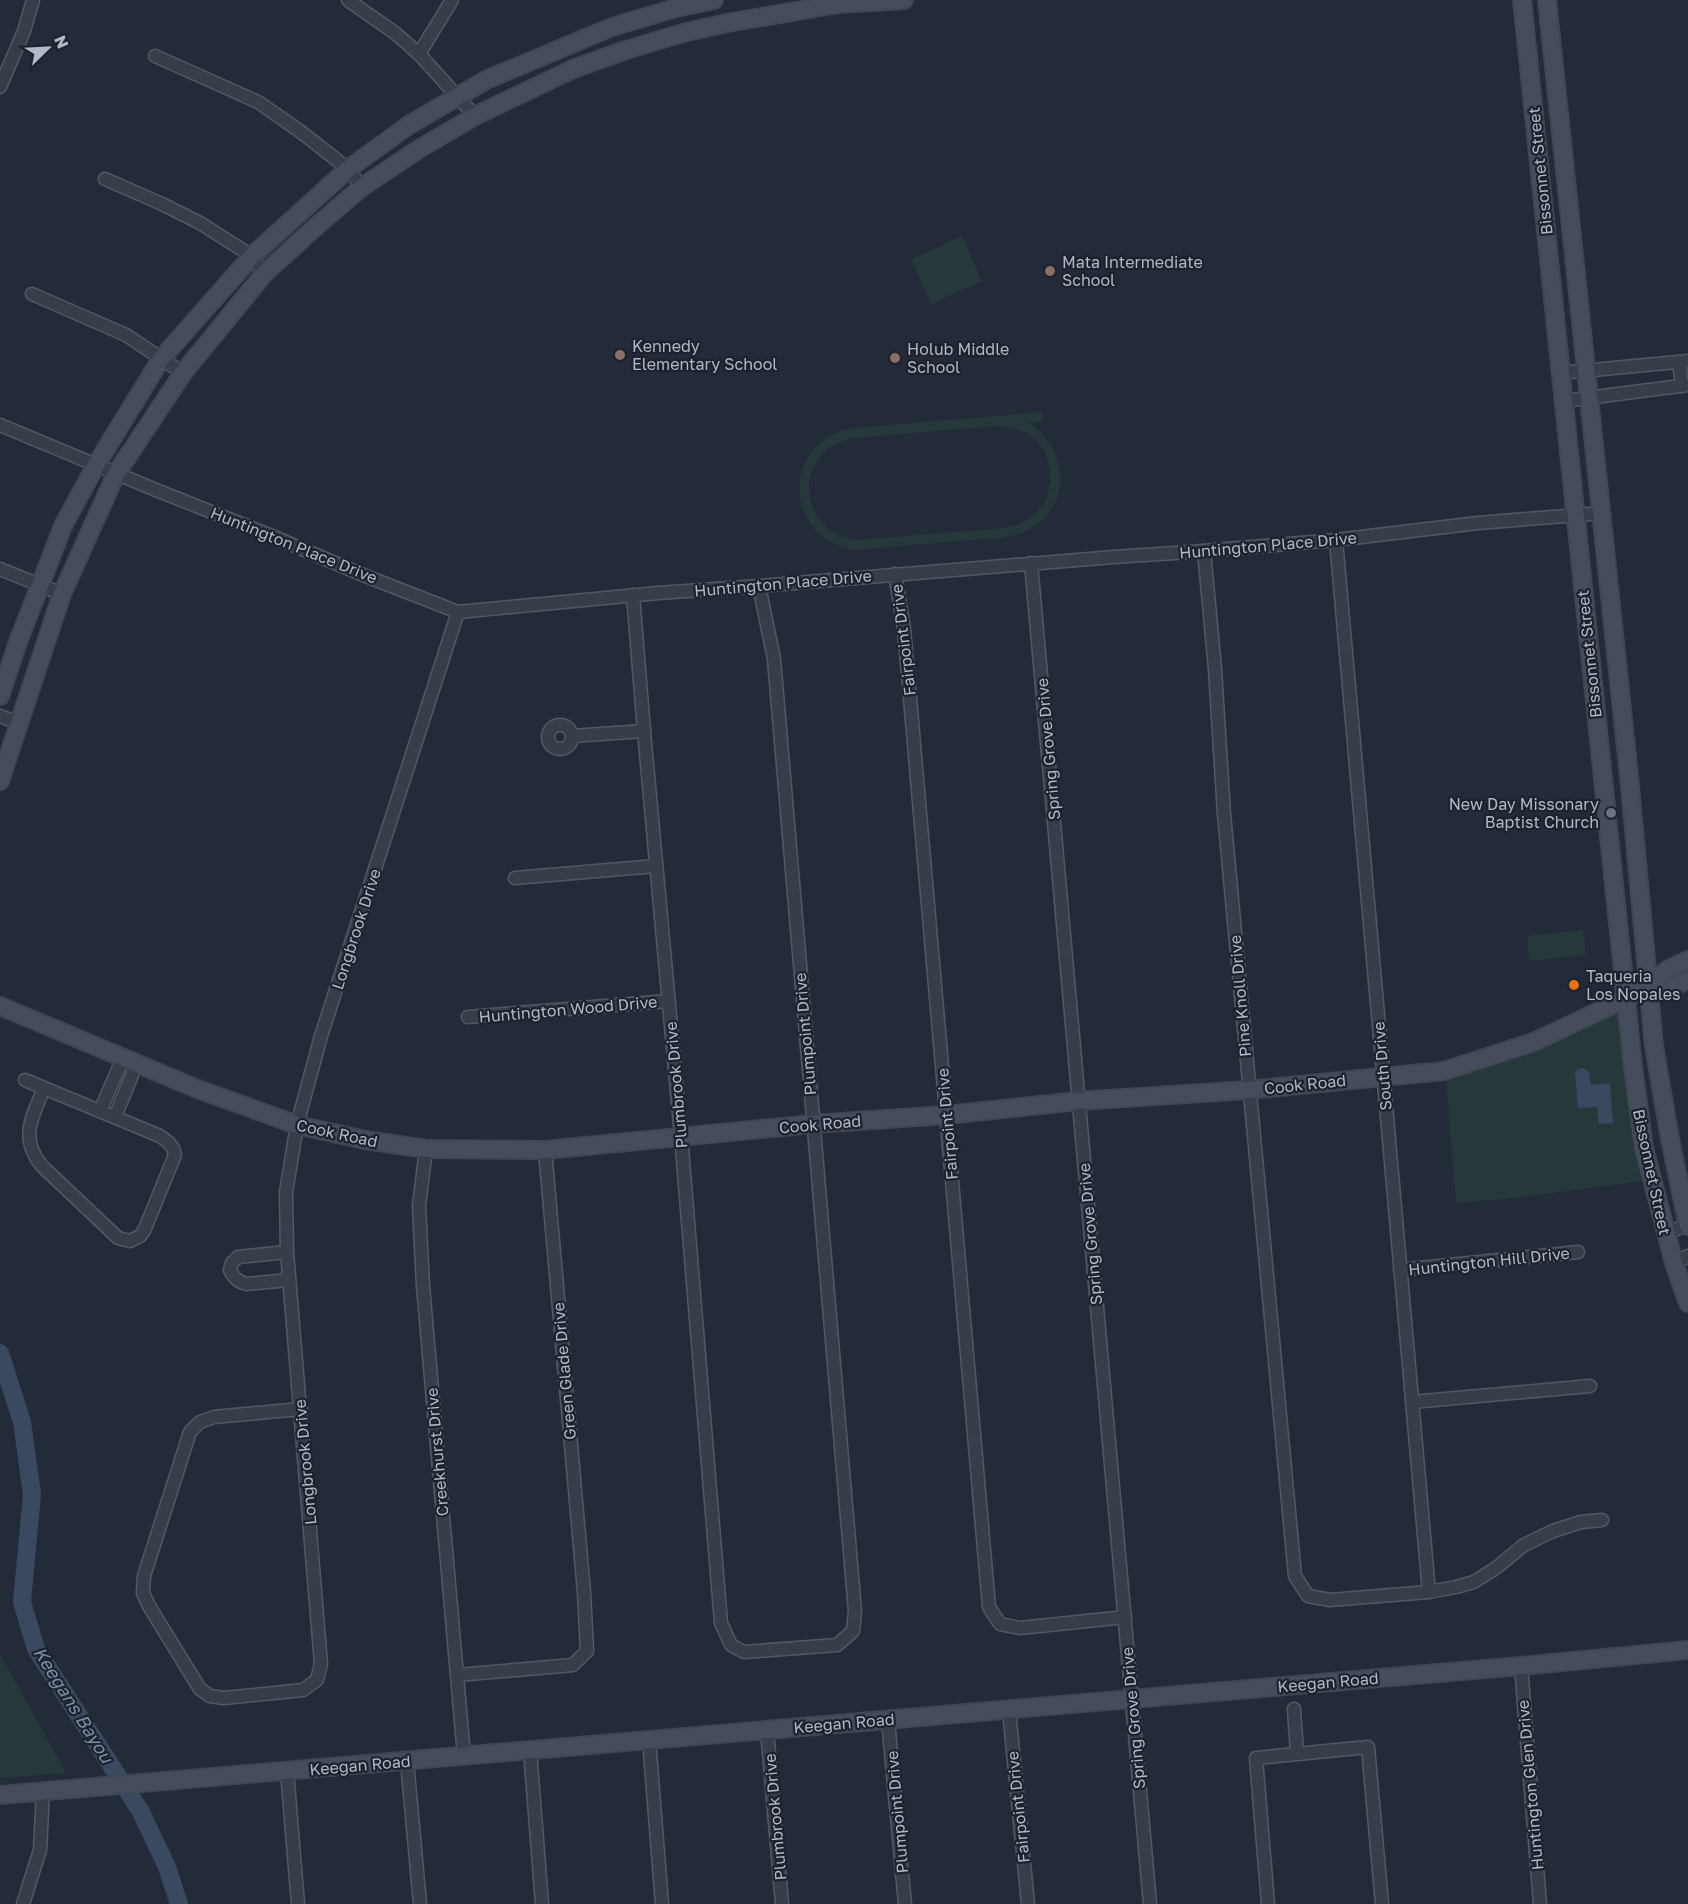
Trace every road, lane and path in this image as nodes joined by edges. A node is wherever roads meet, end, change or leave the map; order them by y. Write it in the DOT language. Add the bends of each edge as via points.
graph roads {
  1 [pos="33,0"];
  2 [pos="348,0"];
  3 [pos="452,0"];
  4 [pos="714,0"];
  5 [pos="904,0"];
  6 [pos="1522,0"];
  7 [pos="1547,0"];
  8 [pos="838,2"];
  9 [pos="676,8"];
  10 [pos="683,33"];
  11 [pos="419,54"];
  12 [pos="155,56"];
  13 [pos="0,87"];
  14 [pos="457,96"];
  15 [pos="475,117"];
  16 [pos="348,169"];
  17 [pos="105,179"];
  18 [pos="362,187"];
  19 [pos="1570,214"];
  20 [pos="1545,216"];
  21 [pos="252,256"];
  22 [pos="264,274"];
  23 [pos="33,294"];
  24 [pos="161,359"];
  25 [pos="1683,361"];
  26 [pos="1586,370"];
  27 [pos="183,373"];
  28 [pos="1561,373"];
  29 [pos="1685,385"];
  30 [pos="1590,398"];
  31 [pos="1564,401"];
  32 [pos="0,425"];
  33 [pos="96,465"];
  34 [pos="116,474"];
  35 [pos="1602,513"];
  36 [pos="1575,515"];
  37 [pos="1336,540"];
  38 [pos="1204,551"];
  39 [pos="1031,563"];
  40 [pos="0,569"];
  41 [pos="895,574"];
  42 [pos="39,585"];
  43 [pos="759,586"];
  44 [pos="62,594"];
  45 [pos="633,595"];
  46 [pos="459,612"];
  47 [pos="0,696"];
  48 [pos="0,716"];
  49 [pos="18,723"];
  50 [pos="644,731"];
  51 [pos="572,736"];
  52 [pos="1626,744"];
  53 [pos="1599,747"];
  54 [pos="0,781"];
  55 [pos="1636,846"];
  56 [pos="1610,849"];
  57 [pos="656,866"];
  58 [pos="515,878"];
  59 [pos="1688,960"];
  60 [pos="1688,980"];
  61 [pos="1648,988"];
  62 [pos="1625,999"];
  63 [pos="668,1001"];
  64 [pos="0,1006"];
  65 [pos="468,1017"];
  66 [pos="130,1061"];
  67 [pos="1383,1077"];
  68 [pos="25,1080"];
  69 [pos="44,1088"];
  70 [pos="1248,1090"];
  71 [pos="1078,1101"];
  72 [pos="100,1111"];
  73 [pos="946,1115"];
  74 [pos="115,1117"];
  75 [pos="813,1124"];
  76 [pos="297,1125"];
  77 [pos="681,1136"];
  78 [pos="426,1149"];
  79 [pos="544,1150"];
  80 [pos="1688,1225"];
  81 [pos="1665,1234"];
  82 [pos="287,1252"];
  83 [pos="1578,1252"];
  84 [pos="1681,1259"];
  85 [pos="1400,1270"];
  86 [pos="289,1280"];
  87 [pos="1688,1303"];
  88 [pos="1590,1386"];
  89 [pos="1412,1402"];
  90 [pos="301,1409"];
  91 [pos="1602,1520"];
  92 [pos="850,1554"];
  93 [pos="1429,1592"];
  94 [pos="1125,1617"];
  95 [pos="1688,1650"];
  96 [pos="1521,1666"];
  97 [pos="457,1675"];
  98 [pos="1131,1699"];
  99 [pos="1294,1709"];
  100 [pos="1008,1710"];
  101 [pos="888,1720"];
  102 [pos="767,1730"];
  103 [pos="649,1740"];
  104 [pos="530,1750"];
  105 [pos="1297,1753"];
  106 [pos="464,1756"];
  107 [pos="407,1761"];
  108 [pos="287,1771"];
  109 [pos="43,1791"];
  110 [pos="0,1795"];
  111 [pos="22,1904"];
  112 [pos="298,1904"];
  113 [pos="420,1904"];
  114 [pos="542,1904"];
  115 [pos="662,1904"];
  116 [pos="782,1904"];
  117 [pos="905,1904"];
  118 [pos="1028,1904"];
  119 [pos="1150,1904"];
  120 [pos="1268,1904"];
  121 [pos="1382,1904"];
  122 [pos="1540,1904"];
  1 -- 13 [label="street"];
  2 -- 11 [label="street"];
  3 -- 11 [label="street"];
  4 -- 9 [label="main road"];
  5 -- 8 [label="main road"];
  6 -- 20 [label="main road, Bissonnet Street"];
  7 -- 19 [label="main road, Bissonnet Street"];
  8 -- 10 [label="main road"];
  9 -- 10 [label="main road"];
  9 -- 14 [label="main road" via="612,27"];
  10 -- 15 [label="main road" via="573,69"];
  11 -- 14 [label="street"];
  12 -- 16 [label="street" via="258,102"];
  14 -- 15 [label="street"];
  14 -- 16 [label="main road"];
  15 -- 18 [label="main road"];
  16 -- 18 [label="street"];
  16 -- 21 [label="main road"];
  17 -- 21 [label="street" via="200,223"];
  18 -- 22 [label="main road"];
  19 -- 20 [label="main road"];
  19 -- 26 [label="main road, Bissonnet Street"];
  20 -- 28 [label="main road, Bissonnet Street"];
  21 -- 22 [label="street"];
  21 -- 24 [label="main road"];
  22 -- 27 [label="main road"];
  23 -- 24 [label="street" via="126,335"];
  24 -- 27 [label="street"];
  24 -- 33 [label="main road"];
  25 -- 26 [label="street"];
  25 -- 29 [label="street"];
  26 -- 28 [label="street"];
  26 -- 30 [label="main road, Bissonnet Street"];
  27 -- 34 [label="main road"];
  28 -- 31 [label="main road, Bissonnet Street"];
  29 -- 30 [label="street"];
  30 -- 31 [label="street"];
  30 -- 35 [label="main road, Bissonnet Street"];
  31 -- 36 [label="main road, Bissonnet Street"];
  32 -- 33 [label="street, Huntington Place Drive"];
  33 -- 34 [label="street, Huntington Place Drive"];
  33 -- 42 [label="main road" via="63,526"];
  34 -- 44 [label="main road"];
  34 -- 46 [label="street, Huntington Place Drive"];
  35 -- 36 [label="street, Huntington Place Drive"];
  35 -- 52 [label="main road, Bissonnet Street"];
  36 -- 37 [label="street, Huntington Place Drive"];
  36 -- 53 [label="main road, Bissonnet Street"];
  37 -- 38 [label="street, Huntington Place Drive"];
  37 -- 67 [label="street, South Drive"];
  38 -- 39 [label="street, Huntington Place Drive"];
  38 -- 70 [label="street, Pine Knoll Drive"];
  39 -- 41 [label="street, Huntington Place Drive"];
  39 -- 71 [label="street, Spring Grove Drive"];
  40 -- 42 [label="street"];
  41 -- 43 [label="street, Huntington Place Drive"];
  41 -- 73 [label="street, Fairpoint Drive" via="904,629"];
  42 -- 44 [label="street"];
  42 -- 47 [label="main road"];
  43 -- 45 [label="street, Huntington Place Drive"];
  43 -- 75 [label="street, Plumpoint Drive" via="774,659"];
  44 -- 49 [label="main road"];
  45 -- 46 [label="street, Huntington Place Drive"];
  45 -- 50 [label="street, Plumbrook Drive"];
  46 -- 76 [label="street, Longbrook Drive" via="321,1036"];
  48 -- 49 [label="street"];
  49 -- 54 [label="main road"];
  50 -- 51 [label="street"];
  50 -- 57 [label="street, Plumbrook Drive"];
  52 -- 53 [label="main road"];
  52 -- 55 [label="main road, Bissonnet Street"];
  53 -- 56 [label="main road, Bissonnet Street"];
  55 -- 56 [label="main road"];
  55 -- 61 [label="main road, Bissonnet Street"];
  56 -- 62 [label="main road, Bissonnet Street"];
  57 -- 58 [label="street"];
  57 -- 63 [label="street, Plumbrook Drive"];
  59 -- 61 [label="main road, Cook Road" via="1667,970"];
  60 -- 61 [label="main road, Cook Road" via="1665,990"];
  61 -- 62 [label="main road, Cook Road"];
  61 -- 80 [label="main road, Bissonnet Street" via="1658,1074"];
  62 -- 67 [label="main road, Cook Road" via="1494,1055 1444,1071"];
  62 -- 81 [label="main road, Bissonnet Street" via="1644,1148"];
  63 -- 65 [label="street, Huntington Wood Drive"];
  63 -- 77 [label="street, Plumbrook Drive"];
  64 -- 66 [label="main road, Cook Road"];
  66 -- 72 [label="street"];
  66 -- 74 [label="street"];
  66 -- 76 [label="main road, Cook Road"];
  67 -- 70 [label="main road, Cook Road"];
  67 -- 85 [label="street, South Drive"];
  68 -- 69 [label="street"];
  69 -- 72 [label="street"];
  69 -- 74 [label="street" via="29,1125 34,1157 118,1238 130,1241 144,1232 175,1155 160,1136"];
  70 -- 71 [label="main road, Cook Road"];
  70 -- 93 [label="street, Pine Knoll Drive" via="1295,1576 1308,1596 1330,1600"];
  71 -- 73 [label="main road, Cook Road"];
  71 -- 94 [label="street, Spring Grove Drive"];
  72 -- 74 [label="street"];
  73 -- 75 [label="main road, Cook Road"];
  73 -- 94 [label="street, Fairpoint Drive" via="989,1608 1000,1624 1020,1628"];
  75 -- 77 [label="main road, Cook Road"];
  75 -- 92 [label="street, Plumpoint Drive"];
  76 -- 78 [label="main road, Cook Road"];
  76 -- 82 [label="street, Longbrook Drive" via="286,1192"];
  77 -- 79 [label="main road, Cook Road"];
  77 -- 92 [label="street, Plumbrook Drive" via="717,1575 722,1623 731,1645 744,1652 837,1645 853,1631"];
  78 -- 79 [label="main road, Cook Road"];
  78 -- 97 [label="street, Creekhurst Drive" via="419,1206 423,1286"];
  79 -- 97 [label="street, Green Glade Drive" via="587,1652 573,1665"];
  80 -- 81 [label="street"];
  81 -- 84 [label="main road, Bissonnet Street"];
  82 -- 86 [label="street, Longbrook Drive"];
  82 -- 86 [label="street" via="238,1257 230,1270 233,1278 246,1284"];
  83 -- 85 [label="street, Huntington Hill Drive"];
  84 -- 87 [label="main road, Bissonnet Street"];
  85 -- 89 [label="street, South Drive"];
  86 -- 90 [label="street, Longbrook Drive"];
  88 -- 89 [label="street"];
  89 -- 93 [label="street, South Drive"];
  90 -- 90 [label="street, Longbrook Drive" via="214,1417 200,1422 190,1432 144,1576 143,1593 149,1606 200,1689 210,1696 303,1690 317,1680 320,1644"];
  91 -- 93 [label="street, Pine Knoll Drive" via="1581,1522 1524,1545 1474,1582"];
  94 -- 98 [label="street, Spring Grove Drive"];
  95 -- 96 [label="main road, Keegan Road"];
  96 -- 98 [label="main road, Keegan Road"];
  96 -- 122 [label="street, Huntington Glen Drive"];
  97 -- 106 [label="street, Creekhurst Drive"];
  98 -- 100 [label="main road, Keegan Road"];
  98 -- 119 [label="street, Spring Grove Drive"];
  99 -- 105 [label="street"];
  100 -- 101 [label="main road, Keegan Road"];
  100 -- 118 [label="street, Fairpoint Drive"];
  101 -- 102 [label="main road, Keegan Road"];
  101 -- 117 [label="street, Plumpoint Drive"];
  102 -- 103 [label="main road, Keegan Road"];
  102 -- 116 [label="street, Plumbrook Drive"];
  103 -- 104 [label="main road, Keegan Road"];
  103 -- 115 [label="street"];
  104 -- 106 [label="main road, Keegan Road"];
  104 -- 114 [label="street"];
  105 -- 120 [label="street" via="1256,1758"];
  105 -- 121 [label="street" via="1368,1747"];
  106 -- 107 [label="main road, Keegan Road"];
  107 -- 108 [label="main road, Keegan Road"];
  107 -- 113 [label="street"];
  108 -- 109 [label="main road, Keegan Road"];
  108 -- 112 [label="street"];
  109 -- 110 [label="main road, Keegan Road"];
  109 -- 111 [label="street" via="40,1850"];
}
